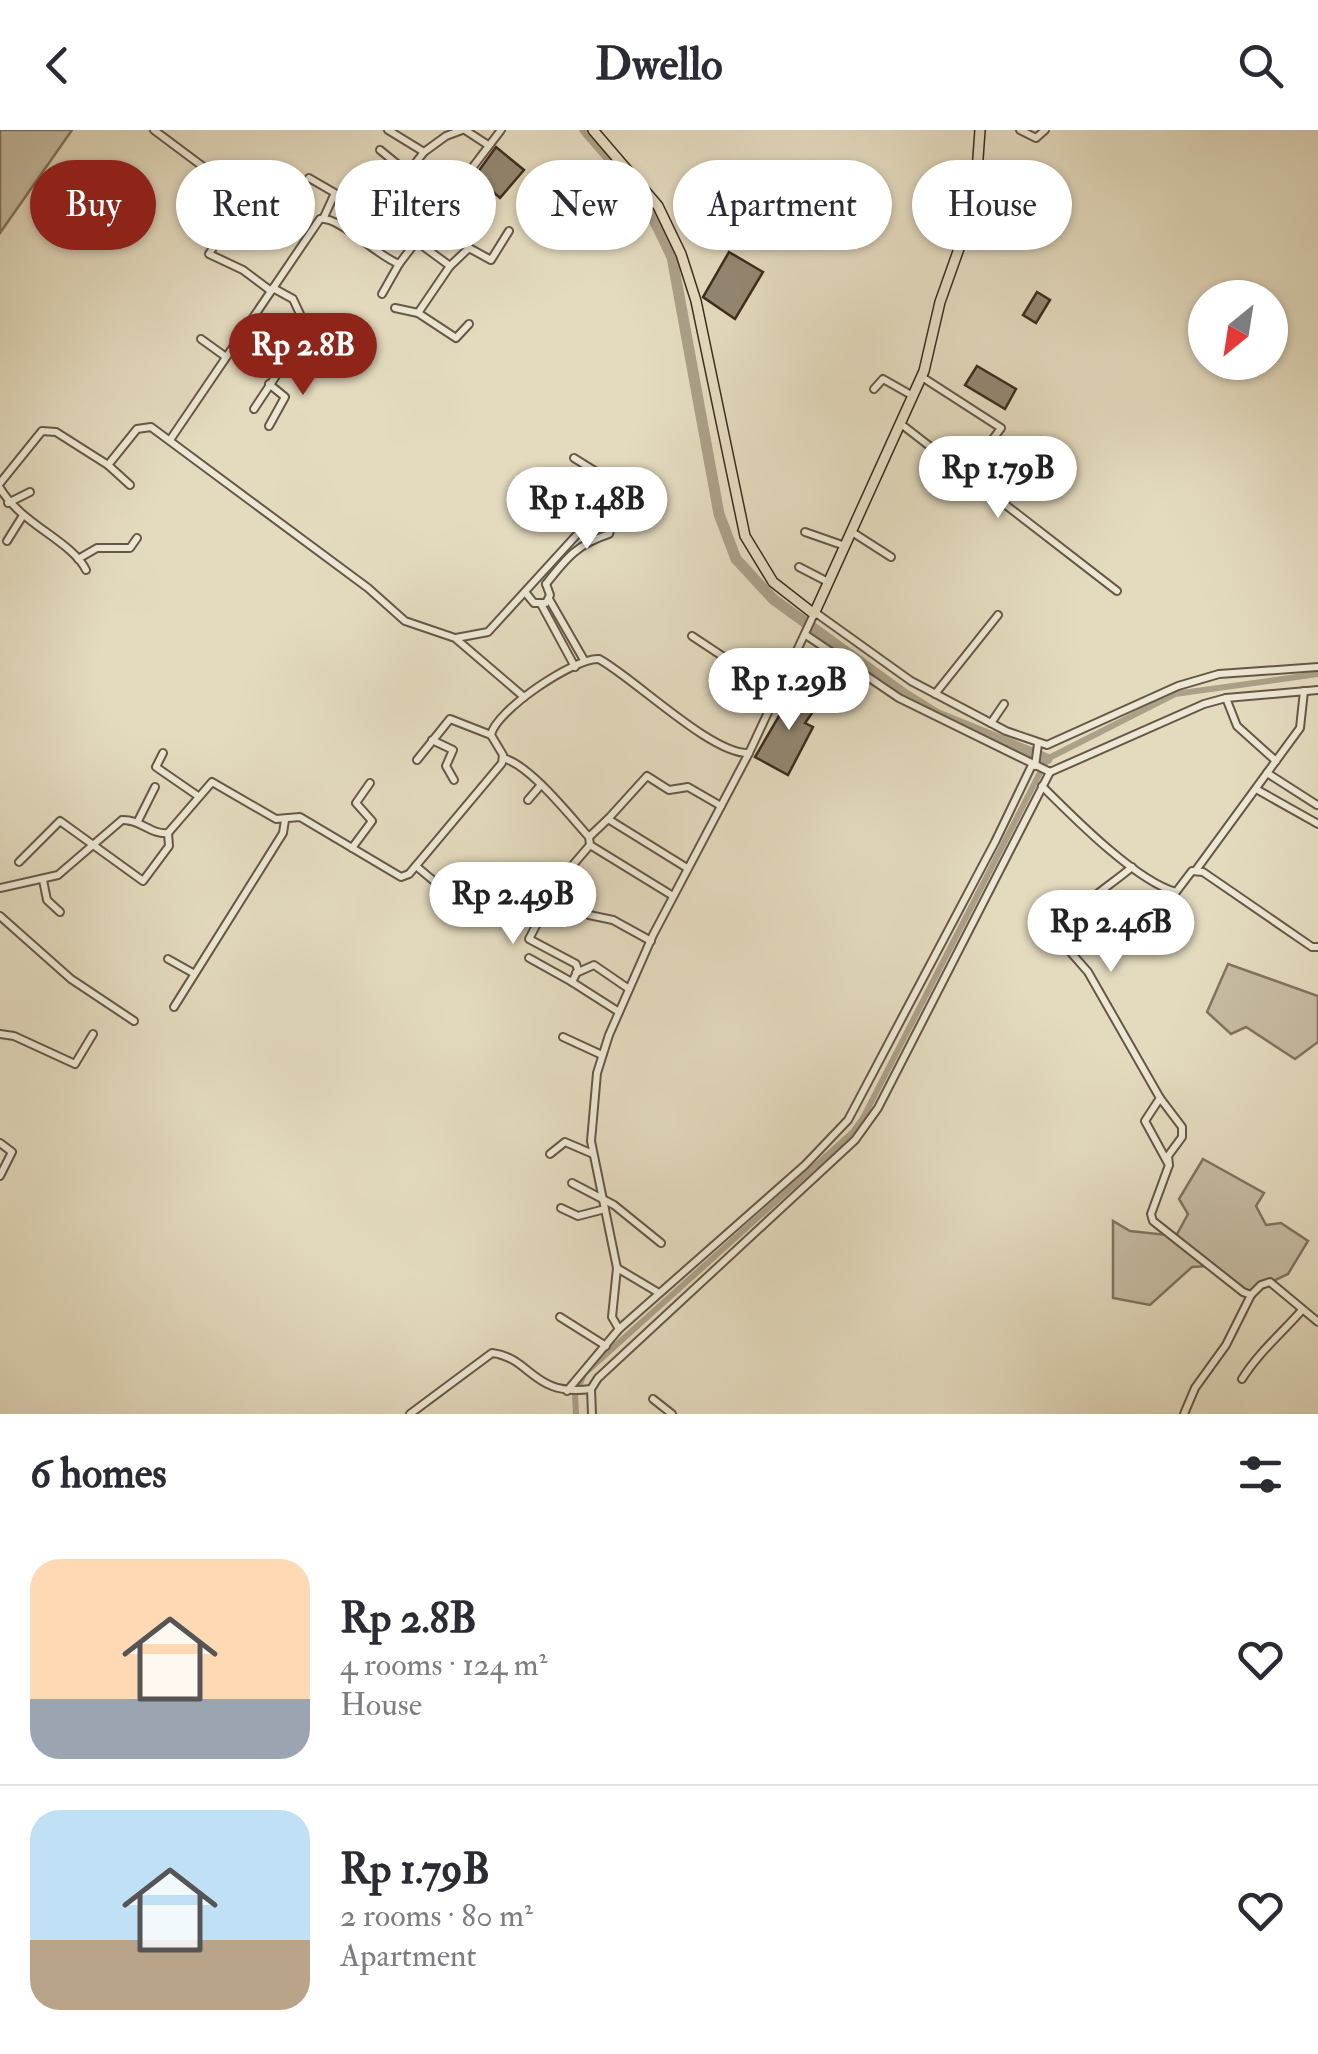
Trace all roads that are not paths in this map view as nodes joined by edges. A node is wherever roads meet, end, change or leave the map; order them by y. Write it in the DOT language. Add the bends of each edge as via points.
graph roads {
  1 [pos="154,130"];
  2 [pos="388,130"];
  3 [pos="463,130"];
  4 [pos="501,130"];
  5 [pos="592,130"];
  6 [pos="980,130"];
  7 [pos="1020,130"];
  8 [pos="1045,130"];
  9 [pos="449,132"];
  10 [pos="488,144"];
  11 [pos="380,150"];
  12 [pos="424,152"];
  13 [pos="391,160"];
  14 [pos="417,160"];
  15 [pos="476,160"];
  16 [pos="315,181"];
  17 [pos="324,216"];
  18 [pos="509,231"];
  19 [pos="409,250"];
  20 [pos="428,250"];
  21 [pos="467,250"];
  22 [pos="473,250"];
  23 [pos="399,264"];
  24 [pos="450,266"];
  25 [pos="272,290"];
  26 [pos="382,294"];
  27 [pos="394,308"];
  28 [pos="418,313"];
  29 [pos="470,324"];
  30 [pos="202,338"];
  31 [pos="226,356"];
  32 [pos="922,377"];
  33 [pos="269,384"];
  34 [pos="874,389"];
  35 [pos="914,396"];
  36 [pos="254,409"];
  37 [pos="901,424"];
  38 [pos="269,426"];
  39 [pos="170,440"];
  40 [pos="574,458"];
  41 [pos="108,465"];
  42 [pos="954,465"];
  43 [pos="130,484"];
  44 [pos="0,486"];
  45 [pos="30,492"];
  46 [pos="8,503"];
  47 [pos="603,513"];
  48 [pos="22,516"];
  49 [pos="587,526"];
  50 [pos="805,532"];
  51 [pos="852,532"];
  52 [pos="595,536"];
  53 [pos="137,538"];
  54 [pos="7,541"];
  55 [pos="846,546"];
  56 [pos="891,558"];
  57 [pos="78,559"];
  58 [pos="799,568"];
  59 [pos="86,570"];
  60 [pos="536,579"];
  61 [pos="829,582"];
  62 [pos="546,584"];
  63 [pos="1117,591"];
  64 [pos="525,592"];
  65 [pos="545,602"];
  66 [pos="814,615"];
  67 [pos="998,615"];
  68 [pos="807,633"];
  69 [pos="692,636"];
  70 [pos="454,638"];
  71 [pos="584,660"];
  72 [pos="1318,666"];
  73 [pos="575,667"];
  74 [pos="1318,690"];
  75 [pos="1304,691"];
  76 [pos="778,694"];
  77 [pos="934,694"];
  78 [pos="524,697"];
  79 [pos="1226,698"];
  80 [pos="1004,704"];
  81 [pos="991,723"];
  82 [pos="491,735"];
  83 [pos="432,740"];
  84 [pos="1038,746"];
  85 [pos="163,753"];
  86 [pos="749,753"];
  87 [pos="503,758"];
  88 [pos="416,760"];
  89 [pos="1276,762"];
  90 [pos="1035,765"];
  91 [pos="1048,772"];
  92 [pos="1268,774"];
  93 [pos="454,780"];
  94 [pos="370,783"];
  95 [pos="540,786"];
  96 [pos="1042,786"];
  97 [pos="156,788"];
  98 [pos="1256,790"];
  99 [pos="198,796"];
  100 [pos="528,800"];
  101 [pos="1317,805"];
  102 [pos="721,806"];
  103 [pos="608,819"];
  104 [pos="285,820"];
  105 [pos="138,821"];
  106 [pos="1318,824"];
  107 [pos="168,833"];
  108 [pos="590,841"];
  109 [pos="92,844"];
  110 [pos="352,848"];
  111 [pos="19,862"];
  112 [pos="416,866"];
  113 [pos="1132,867"];
  114 [pos="687,868"];
  115 [pos="1196,870"];
  116 [pos="43,880"];
  117 [pos="0,888"];
  118 [pos="553,892"];
  119 [pos="673,896"];
  120 [pos="460,903"];
  121 [pos="60,912"];
  122 [pos="0,916"];
  123 [pos="650,940"];
  124 [pos="1318,947"];
  125 [pos="168,958"];
  126 [pos="529,958"];
  127 [pos="576,973"];
  128 [pos="193,974"];
  129 [pos="572,982"];
  130 [pos="629,989"];
  131 [pos="174,1006"];
  132 [pos="620,1012"];
  133 [pos="134,1021"];
  134 [pos="1,1032"];
  135 [pos="93,1034"];
  136 [pos="563,1037"];
  137 [pos="602,1055"];
  138 [pos="1160,1098"];
  139 [pos="0,1143"];
  140 [pos="550,1154"];
  141 [pos="594,1155"];
  142 [pos="1169,1165"];
  143 [pos="0,1176"];
  144 [pos="572,1183"];
  145 [pos="604,1206"];
  146 [pos="561,1208"];
  147 [pos="661,1243"];
  148 [pos="616,1268"];
  149 [pos="659,1293"];
  150 [pos="1252,1295"];
  151 [pos="1302,1310"];
  152 [pos="560,1317"];
  153 [pos="1318,1322"];
  154 [pos="619,1329"];
  155 [pos="606,1346"];
  156 [pos="1242,1379"];
  157 [pos="589,1388"];
  158 [pos="570,1392"];
  159 [pos="653,1400"];
  160 [pos="410,1414"];
  161 [pos="592,1414"];
  162 [pos="672,1414"];
  163 [pos="1184,1414"];
  1 -- 25 [label="street" via="253,204 254,212 209,254"];
  2 -- 12 [label="street"];
  3 -- 9 [label="street"];
  3 -- 10 [label="street"];
  4 -- 10 [label="street"];
  5 -- 66 [label="main road" via="658,206 681,254 744,536 773,582"];
  6 -- 32 [label="main road" via="976,186"];
  7 -- 8 [label="street" via="1036,138"];
  9 -- 12 [label="street"];
  10 -- 15 [label="street"];
  11 -- 13 [label="street"];
  12 -- 14 [label="street"];
  16 -- 17 [label="street" via="335,193"];
  17 -- 23 [label="street"];
  17 -- 25 [label="street"];
  18 -- 22 [label="street" via="492,260"];
  19 -- 23 [label="street"];
  20 -- 24 [label="street"];
  21 -- 24 [label="street"];
  23 -- 26 [label="street"];
  24 -- 28 [label="street"];
  25 -- 31 [label="street"];
  25 -- 33 [label="street" via="293,299 308,326"];
  27 -- 28 [label="street"];
  28 -- 29 [label="street" via="456,338"];
  30 -- 31 [label="street"];
  31 -- 39 [label="street"];
  32 -- 35 [label="main road"];
  32 -- 42 [label="street" via="1000,428 982,454"];
  33 -- 36 [label="street"];
  33 -- 38 [label="street" via="285,397"];
  34 -- 35 [label="street" via="883,378"];
  35 -- 37 [label="main road"];
  37 -- 42 [label="street"];
  37 -- 51 [label="main road"];
  39 -- 41 [label="street" via="141,426"];
  39 -- 70 [label="street" via="405,621"];
  40 -- 47 [label="street" via="630,493"];
  41 -- 43 [label="street"];
  41 -- 44 [label="street" via="49,430 36,434"];
  42 -- 63 [label="street"];
  44 -- 46 [label="street"];
  45 -- 46 [label="street"];
  46 -- 48 [label="street"];
  47 -- 49 [label="street"];
  47 -- 52 [label="street" via="612,530"];
  48 -- 54 [label="street"];
  48 -- 57 [label="street"];
  49 -- 52 [label="street"];
  49 -- 60 [label="street"];
  50 -- 55 [label="street"];
  51 -- 55 [label="main road"];
  51 -- 56 [label="street"];
  52 -- 62 [label="street"];
  53 -- 57 [label="street" via="130,548 96,548"];
  55 -- 61 [label="main road"];
  57 -- 59 [label="street"];
  58 -- 61 [label="street"];
  60 -- 62 [label="street"];
  60 -- 64 [label="street"];
  61 -- 66 [label="main road"];
  62 -- 65 [label="street"];
  64 -- 65 [label="street" via="534,603"];
  64 -- 70 [label="street" via="488,632"];
  65 -- 71 [label="street"];
  65 -- 73 [label="street"];
  66 -- 68 [label="street"];
  66 -- 77 [label="street"];
  67 -- 77 [label="street"];
  68 -- 76 [label="street"];
  68 -- 90 [label="street" via="899,698"];
  69 -- 76 [label="street"];
  70 -- 78 [label="street"];
  71 -- 73 [label="street"];
  71 -- 86 [label="street" via="605,662 701,731"];
  72 -- 84 [label="street" via="1206,678"];
  73 -- 78 [label="street"];
  74 -- 75 [label="street"];
  75 -- 79 [label="street"];
  75 -- 89 [label="street" via="1300,728"];
  76 -- 86 [label="street"];
  77 -- 81 [label="street"];
  78 -- 82 [label="street"];
  79 -- 89 [label="street" via="1237,726"];
  79 -- 91 [label="street"];
  80 -- 81 [label="street"];
  81 -- 84 [label="street"];
  82 -- 83 [label="street" via="454,719"];
  82 -- 87 [label="street"];
  83 -- 88 [label="street"];
  83 -- 93 [label="street" via="453,750 446,766"];
  84 -- 90 [label="street"];
  85 -- 99 [label="street" via="156,767"];
  86 -- 102 [label="street"];
  87 -- 95 [label="street"];
  87 -- 112 [label="street"];
  89 -- 92 [label="street"];
  90 -- 91 [label="street"];
  90 -- 149 [label="street" via="848,1120"];
  91 -- 96 [label="street"];
  92 -- 98 [label="street"];
  92 -- 101 [label="street"];
  94 -- 110 [label="street" via="356,804 372,821"];
  95 -- 100 [label="street"];
  95 -- 108 [label="street"];
  96 -- 113 [label="street"];
  96 -- 157 [label="street" via="878,1108 855,1140"];
  97 -- 105 [label="street"];
  98 -- 106 [label="street"];
  98 -- 115 [label="street"];
  99 -- 104 [label="street" via="212,782"];
  99 -- 107 [label="street"];
  102 -- 103 [label="street" via="688,787 670,790 648,776"];
  102 -- 114 [label="street"];
  103 -- 108 [label="street"];
  103 -- 114 [label="street"];
  104 -- 110 [label="street" via="300,817"];
  104 -- 128 [label="street"];
  105 -- 107 [label="street"];
  105 -- 109 [label="street" via="122,820"];
  107 -- 109 [label="street" via="169,846 143,880"];
  108 -- 118 [label="street"];
  108 -- 119 [label="street"];
  109 -- 111 [label="street" via="58,821"];
  109 -- 116 [label="street"];
  110 -- 112 [label="street" via="401,877"];
  112 -- 120 [label="street"];
  113 -- 115 [label="street" via="1173,892"];
  113 -- 138 [label="street" via="1080,910 1060,940 1088,972"];
  114 -- 119 [label="street"];
  115 -- 124 [label="street"];
  116 -- 117 [label="street"];
  116 -- 121 [label="street"];
  118 -- 123 [label="street"];
  118 -- 127 [label="street" via="530,939 576,964"];
  119 -- 123 [label="street"];
  122 -- 133 [label="street" via="71,979"];
  123 -- 130 [label="street"];
  125 -- 128 [label="street"];
  126 -- 129 [label="street"];
  127 -- 129 [label="street"];
  127 -- 130 [label="street" via="594,965"];
  128 -- 131 [label="street"];
  129 -- 132 [label="street"];
  130 -- 132 [label="street"];
  132 -- 137 [label="street"];
  134 -- 135 [label="street" via="75,1064"];
  136 -- 137 [label="street"];
  137 -- 141 [label="street" via="591,1118"];
  138 -- 142 [label="street" via="1145,1125"];
  138 -- 142 [label="street" via="1183,1131"];
  139 -- 143 [label="street" via="12,1152"];
  140 -- 141 [label="street" via="565,1142"];
  141 -- 145 [label="street"];
  142 -- 150 [label="street" via="1153,1220"];
  144 -- 145 [label="street"];
  145 -- 146 [label="street" via="578,1216"];
  145 -- 147 [label="street" via="614,1206"];
  145 -- 148 [label="street"];
  148 -- 149 [label="street"];
  148 -- 154 [label="street" via="612,1317"];
  149 -- 154 [label="street"];
  150 -- 151 [label="street" via="1270,1282"];
  150 -- 163 [label="street"];
  151 -- 153 [label="street"];
  151 -- 156 [label="street"];
  152 -- 155 [label="street"];
  154 -- 155 [label="street"];
  155 -- 158 [label="street"];
  157 -- 158 [label="street"];
  157 -- 161 [label="street"];
  158 -- 160 [label="street" via="492,1353"];
  159 -- 162 [label="street"];
}
